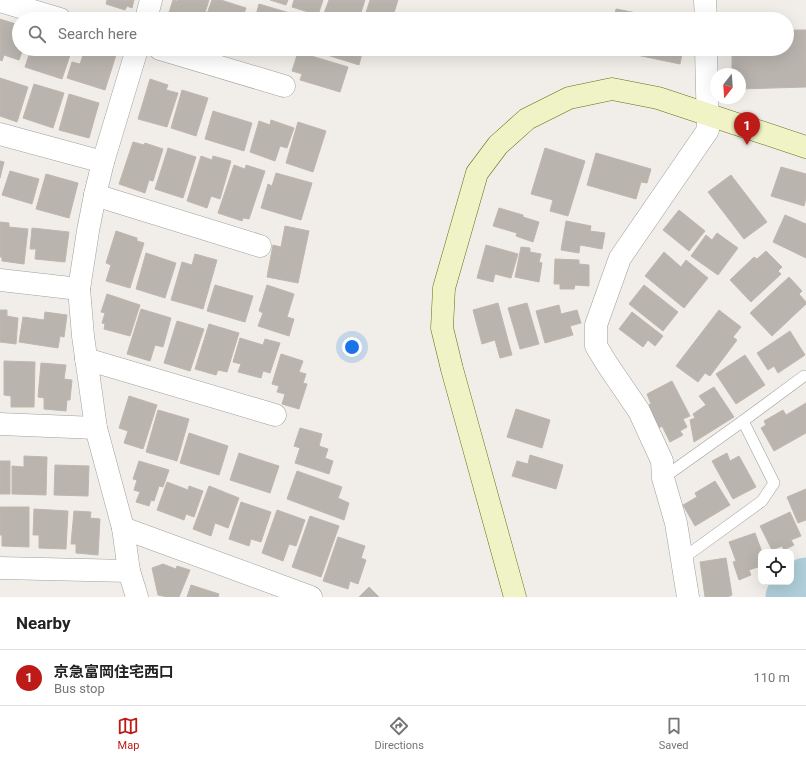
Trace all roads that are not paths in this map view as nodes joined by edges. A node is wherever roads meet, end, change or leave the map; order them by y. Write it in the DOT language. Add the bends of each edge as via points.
graph roads {
  1 [pos="151,0"];
  2 [pos="705,0"];
  3 [pos="0,1"];
  4 [pos="37,12"];
  5 [pos="148,12"];
  6 [pos="706,12"];
  7 [pos="135,56"];
  8 [pos="183,56"];
  9 [pos="706,56"];
  10 [pos="284,86"];
  11 [pos="707,113"];
  12 [pos="0,134"];
  13 [pos="806,147"];
  14 [pos="103,162"];
  15 [pos="95,195"];
  16 [pos="260,246"];
  17 [pos="0,280"];
  18 [pos="79,289"];
  19 [pos="86,359"];
  20 [pos="804,376"];
  21 [pos="275,415"];
  22 [pos="743,421"];
  23 [pos="0,424"];
  24 [pos="96,428"];
  25 [pos="663,478"];
  26 [pos="123,528"];
  27 [pos="682,560"];
  28 [pos="0,568"];
  29 [pos="130,571"];
  30 [pos="136,597"];
  31 [pos="311,597"];
  32 [pos="515,597"];
  33 [pos="688,597"];
  1 -- 5 [label="street"];
  2 -- 6 [label="street"];
  3 -- 4 [label="street"];
  7 -- 14 [label="street"];
  8 -- 10 [label="street"];
  9 -- 11 [label="street"];
  11 -- 13 [label="street"];
  11 -- 25 [label="street" via="708,130 620,258 596,325 596,346 639,411 662,461"];
  11 -- 32 [label="street" via="658,98 612,89 568,98 527,119 498,145 477,173 444,288 442,328"];
  12 -- 14 [label="street"];
  14 -- 15 [label="street"];
  15 -- 16 [label="street"];
  15 -- 18 [label="street"];
  17 -- 18 [label="street"];
  18 -- 19 [label="street"];
  19 -- 21 [label="street"];
  19 -- 24 [label="street"];
  20 -- 22 [label="lane"];
  22 -- 25 [label="lane"];
  22 -- 27 [label="lane" via="774,483 762,501"];
  23 -- 24 [label="street"];
  24 -- 26 [label="street"];
  25 -- 27 [label="street" via="676,523"];
  26 -- 29 [label="street"];
  26 -- 31 [label="street"];
  27 -- 33 [label="street"];
  28 -- 29 [label="street"];
  29 -- 30 [label="street"];
}
